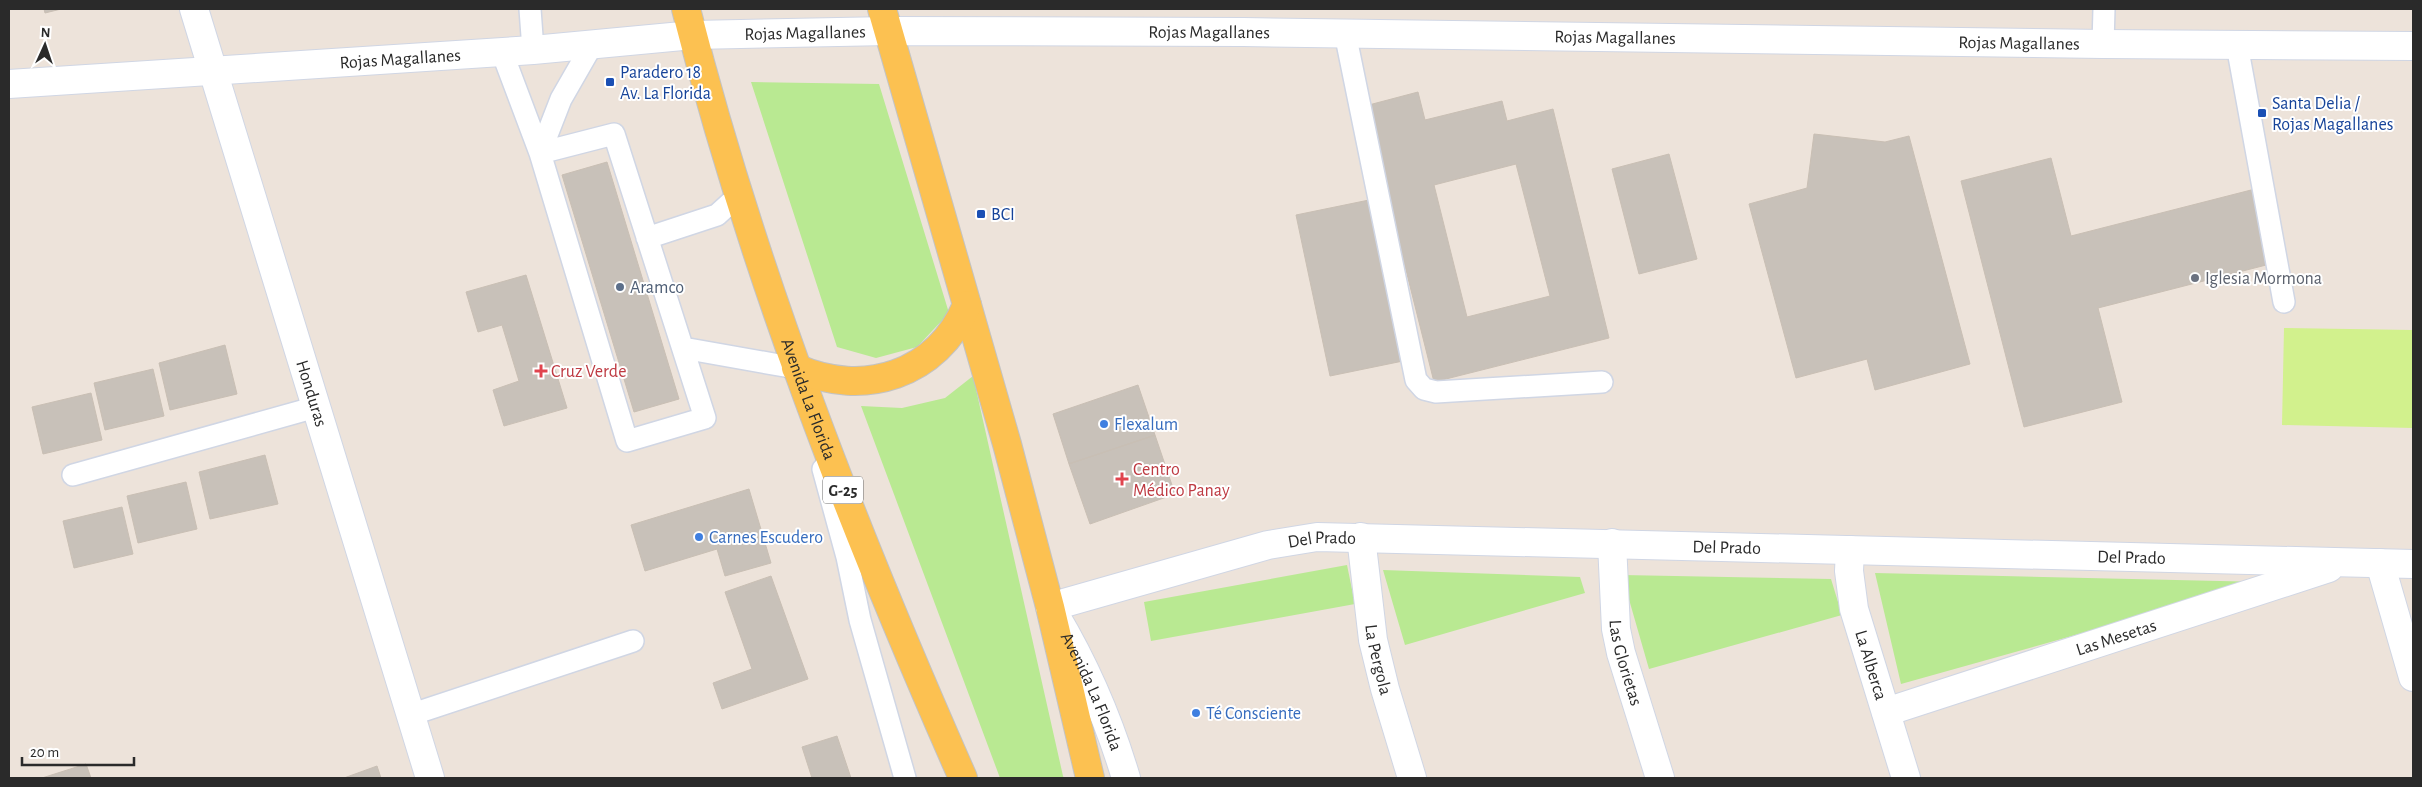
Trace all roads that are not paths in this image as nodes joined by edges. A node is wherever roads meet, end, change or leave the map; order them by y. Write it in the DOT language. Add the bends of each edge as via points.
graph roads {
  1 [pos="194,9"];
  2 [pos="530,9"];
  3 [pos="686,9"];
  4 [pos="2104,9"];
  5 [pos="885,20"];
  6 [pos="1345,33"];
  7 [pos="693,35"];
  8 [pos="592,44"];
  9 [pos="2103,44"];
  10 [pos="2237,45"];
  11 [pos="2411,49"];
  12 [pos="533,50"];
  13 [pos="502,52"];
  14 [pos="214,70"];
  15 [pos="9,84"];
  16 [pos="540,153"];
  17 [pos="739,195"];
  18 [pos="647,238"];
  19 [pos="2284,302"];
  20 [pos="967,305"];
  21 [pos="682,348"];
  22 [pos="796,368"];
  23 [pos="1602,382"];
  24 [pos="316,406"];
  25 [pos="73,475"];
  26 [pos="1361,537"];
  27 [pos="1612,543"];
  28 [pos="1850,550"];
  29 [pos="2349,562"];
  30 [pos="2380,563"];
  31 [pos="2413,564"];
  32 [pos="1050,607"];
  33 [pos="633,641"];
  34 [pos="2413,677"];
  35 [pos="1886,712"];
  36 [pos="410,715"];
  37 [pos="430,778"];
  38 [pos="905,778"];
  39 [pos="963,778"];
  40 [pos="1090,778"];
  41 [pos="1126,778"];
  42 [pos="1412,778"];
  43 [pos="1660,778"];
  44 [pos="1906,778"];
  1 -- 14 [label="street, Honduras"];
  2 -- 12 [label="lane"];
  3 -- 7 [label="main road, Avenida La Florida / G-25"];
  4 -- 9 [label="lane"];
  5 -- 6 [label="street, Rojas Magallanes"];
  5 -- 7 [label="street, Rojas Magallanes"];
  5 -- 20 [label="main road, Avenida La Florida"];
  6 -- 9 [label="street, Rojas Magallanes"];
  6 -- 23 [label="lane" via="1416,380 1424,389 1436,392"];
  7 -- 8 [label="street, Rojas Magallanes"];
  7 -- 17 [label="main road, Avenida La Florida / G-25"];
  8 -- 12 [label="street, Rojas Magallanes"];
  8 -- 16 [label="lane" via="561,99"];
  9 -- 10 [label="street, Rojas Magallanes"];
  10 -- 11 [label="street, Rojas Magallanes"];
  10 -- 19 [label="lane"];
  12 -- 13 [label="street, Rojas Magallanes"];
  13 -- 14 [label="street, Rojas Magallanes"];
  13 -- 16 [label="lane"];
  14 -- 15 [label="street, Rojas Magallanes"];
  14 -- 24 [label="street, Honduras"];
  16 -- 18 [label="lane" via="614,134"];
  16 -- 21 [label="lane" via="627,441 705,418"];
  17 -- 18 [label="lane" via="717,215"];
  17 -- 22 [label="main road, Avenida La Florida / G-25"];
  18 -- 21 [label="lane"];
  20 -- 22 [label="main road" via="954,329 936,350 914,366 889,376 849,382 822,378"];
  20 -- 32 [label="main road, Avenida La Florida"];
  21 -- 22 [label="lane"];
  22 -- 38 [label="lane" via="847,557 860,620"];
  22 -- 39 [label="main road, Avenida La Florida / G-25" via="902,640"];
  24 -- 25 [label="lane"];
  24 -- 36 [label="street, Honduras"];
  26 -- 27 [label="street, Del Prado"];
  26 -- 32 [label="street, Del Prado" via="1317,537 1268,545"];
  26 -- 42 [label="street, La Pergola" via="1373,640"];
  27 -- 28 [label="street, Del Prado"];
  27 -- 43 [label="street, Las Glorietas" via="1616,629"];
  28 -- 29 [label="street, Del Prado"];
  28 -- 35 [label="street, La Alberca" via="1854,609"];
  29 -- 30 [label="street, Del Prado"];
  29 -- 35 [label="street, Las Mesetas"];
  30 -- 31 [label="street, Del Prado"];
  30 -- 34 [label="street"];
  32 -- 40 [label="main road, Avenida La Florida"];
  32 -- 41 [label="street, Avenida La Florida" via="1088,674"];
  33 -- 36 [label="lane"];
  35 -- 44 [label="street, La Alberca"];
  36 -- 37 [label="street, Honduras"];
}
